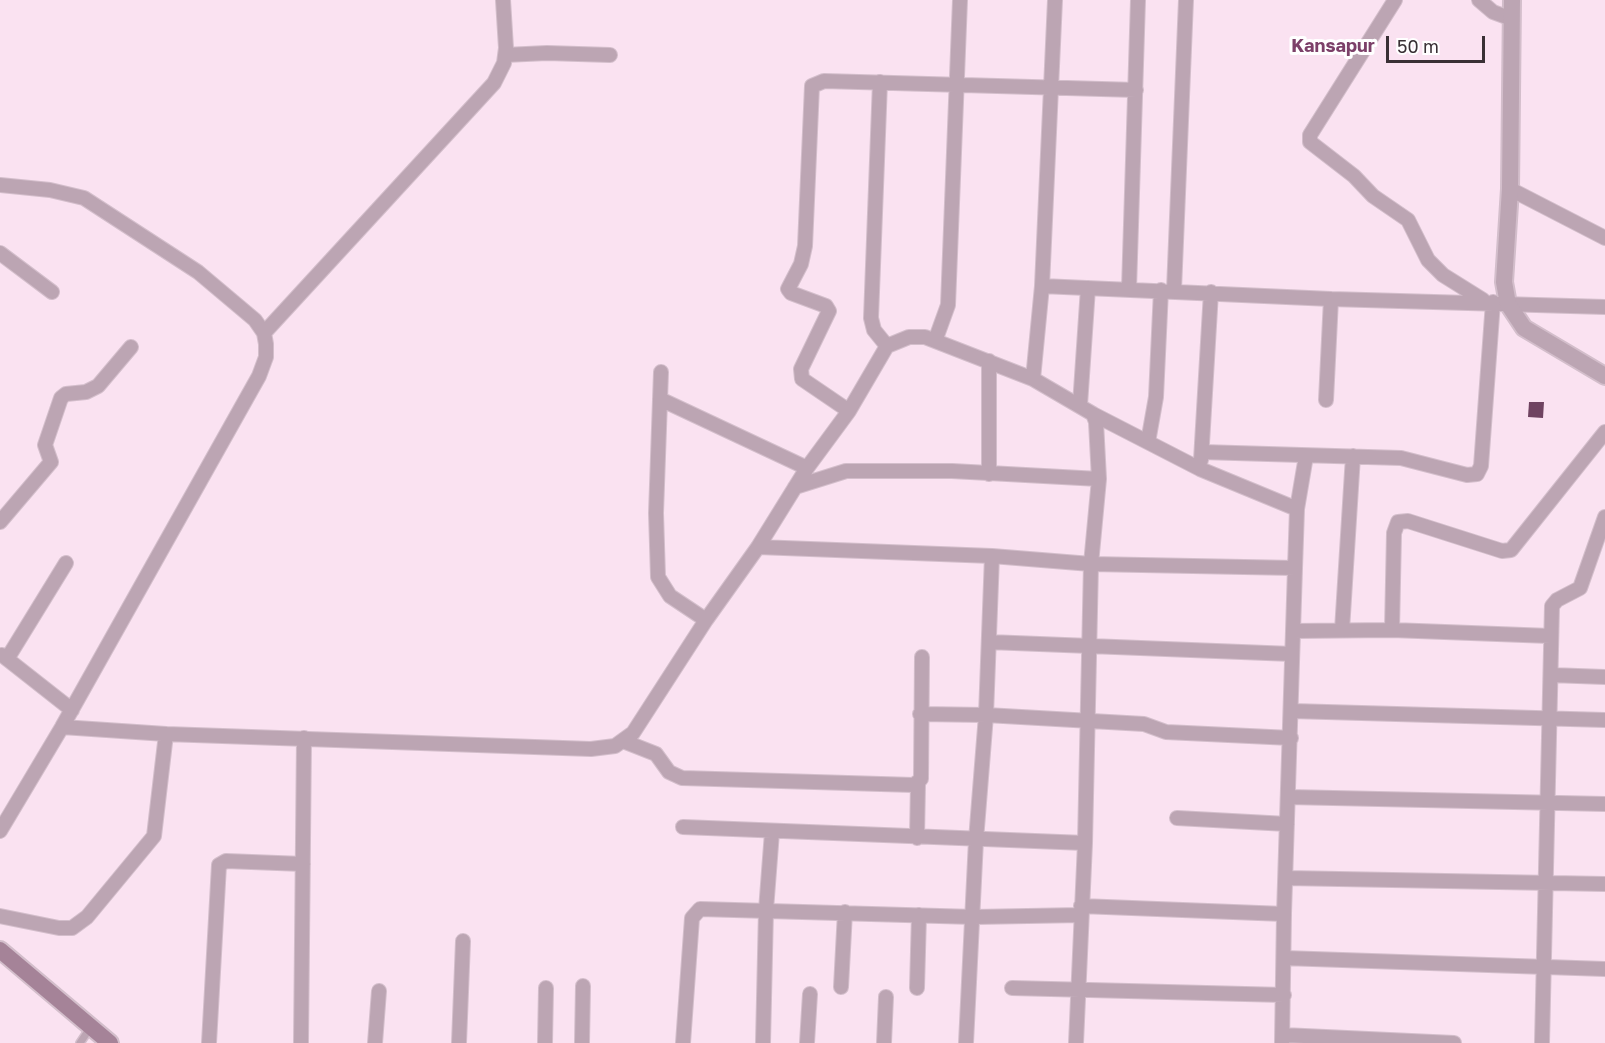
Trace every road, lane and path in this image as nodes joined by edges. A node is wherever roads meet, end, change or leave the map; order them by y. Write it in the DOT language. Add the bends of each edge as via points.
graph roads {
  1 [pos="503,0"];
  2 [pos="960,0"];
  3 [pos="1055,0"];
  4 [pos="1138,0"];
  5 [pos="1186,0"];
  6 [pos="1395,0"];
  7 [pos="1479,0"];
  8 [pos="1512,0"];
  9 [pos="1512,19"];
  10 [pos="505,55"];
  11 [pos="610,56"];
  12 [pos="880,82"];
  13 [pos="959,84"];
  14 [pos="1052,87"];
  15 [pos="1136,90"];
  16 [pos="0,185"];
  17 [pos="1510,189"];
  18 [pos="1605,238"];
  19 [pos="0,253"];
  20 [pos="1042,286"];
  21 [pos="1088,288"];
  22 [pos="1129,289"];
  23 [pos="1168,290"];
  24 [pos="52,292"];
  25 [pos="1211,292"];
  26 [pos="1331,299"];
  27 [pos="1496,303"];
  28 [pos="1605,307"];
  29 [pos="264,333"];
  30 [pos="935,341"];
  31 [pos="887,346"];
  32 [pos="131,347"];
  33 [pos="988,361"];
  34 [pos="661,372"];
  35 [pos="1605,376"];
  36 [pos="1033,379"];
  37 [pos="660,399"];
  38 [pos="1326,400"];
  39 [pos="1080,405"];
  40 [pos="849,411"];
  41 [pos="1093,414"];
  42 [pos="1605,432"];
  43 [pos="1148,442"];
  44 [pos="1202,452"];
  45 [pos="1306,456"];
  46 [pos="1353,456"];
  47 [pos="807,468"];
  48 [pos="1200,468"];
  49 [pos="989,474"];
  50 [pos="1099,479"];
  51 [pos="795,487"];
  52 [pos="1297,509"];
  53 [pos="1605,517"];
  54 [pos="0,522"];
  55 [pos="759,547"];
  56 [pos="992,556"];
  57 [pos="66,563"];
  58 [pos="1091,564"];
  59 [pos="1295,568"];
  60 [pos="706,620"];
  61 [pos="1342,630"];
  62 [pos="1392,630"];
  63 [pos="1293,632"];
  64 [pos="1550,636"];
  65 [pos="989,642"];
  66 [pos="1090,647"];
  67 [pos="1292,654"];
  68 [pos="4,657"];
  69 [pos="922,657"];
  70 [pos="1551,675"];
  71 [pos="1605,677"];
  72 [pos="72,710"];
  73 [pos="1292,711"];
  74 [pos="920,714"];
  75 [pos="986,714"];
  76 [pos="1551,719"];
  77 [pos="1605,720"];
  78 [pos="1088,722"];
  79 [pos="62,728"];
  80 [pos="165,734"];
  81 [pos="304,738"];
  82 [pos="1291,738"];
  83 [pos="623,741"];
  84 [pos="918,783"];
  85 [pos="1288,797"];
  86 [pos="1549,804"];
  87 [pos="1605,804"];
  88 [pos="1177,818"];
  89 [pos="1287,824"];
  90 [pos="683,827"];
  91 [pos="0,831"];
  92 [pos="771,832"];
  93 [pos="917,838"];
  94 [pos="976,840"];
  95 [pos="1085,843"];
  96 [pos="303,864"];
  97 [pos="1286,878"];
  98 [pos="1545,884"];
  99 [pos="1605,884"];
  100 [pos="766,910"];
  101 [pos="1081,910"];
  102 [pos="845,912"];
  103 [pos="1284,914"];
  104 [pos="919,915"];
  105 [pos="0,916"];
  106 [pos="974,917"];
  107 [pos="463,941"];
  108 [pos="0,950"];
  109 [pos="1284,958"];
  110 [pos="1543,966"];
  111 [pos="1605,969"];
  112 [pos="583,986"];
  113 [pos="841,987"];
  114 [pos="546,988"];
  115 [pos="917,988"];
  116 [pos="1012,988"];
  117 [pos="1076,990"];
  118 [pos="379,991"];
  119 [pos="810,994"];
  120 [pos="1284,995"];
  121 [pos="886,997"];
  122 [pos="91,1026"];
  123 [pos="1283,1039"];
  124 [pos="80,1043"];
  125 [pos="110,1043"];
  126 [pos="209,1043"];
  127 [pos="301,1043"];
  128 [pos="375,1043"];
  129 [pos="459,1043"];
  130 [pos="545,1043"];
  131 [pos="582,1043"];
  132 [pos="683,1043"];
  133 [pos="763,1043"];
  134 [pos="807,1043"];
  135 [pos="884,1043"];
  136 [pos="966,1043"];
  137 [pos="1076,1043"];
  138 [pos="1454,1043"];
  139 [pos="1542,1043"];
  1 -- 10 [label="street"];
  2 -- 13 [label="street"];
  3 -- 14 [label="street"];
  4 -- 15 [label="street"];
  5 -- 23 [label="street"];
  6 -- 27 [label="street" via="1310,135 1310,142 1373,196 1408,220 1428,260 1443,275"];
  7 -- 9 [label="street" via="1493,12"];
  8 -- 9 [label="street"];
  9 -- 17 [label="street"];
  10 -- 11 [label="street"];
  10 -- 29 [label="street" via="494,83"];
  12 -- 13 [label="street"];
  12 -- 31 [label="street" via="871,318 874,330"];
  12 -- 40 [label="street" via="824,81 810,88 805,246 801,264 788,286 791,293 818,302 829,312 801,369 802,379"];
  13 -- 14 [label="street"];
  13 -- 30 [label="street" via="948,305"];
  14 -- 15 [label="street"];
  14 -- 20 [label="street"];
  15 -- 22 [label="street"];
  16 -- 29 [label="street" via="84,198 198,272 255,320"];
  17 -- 18 [label="street"];
  17 -- 27 [label="street" via="1504,282"];
  19 -- 24 [label="street"];
  20 -- 21 [label="street"];
  20 -- 36 [label="street"];
  21 -- 22 [label="street"];
  21 -- 39 [label="street"];
  22 -- 23 [label="street"];
  23 -- 25 [label="street"];
  23 -- 43 [label="street"];
  25 -- 26 [label="street"];
  25 -- 44 [label="street"];
  26 -- 27 [label="street"];
  26 -- 38 [label="street"];
  27 -- 28 [label="street"];
  27 -- 35 [label="street" via="1524,328"];
  27 -- 46 [label="street" via="1479,472 1467,475 1415,460"];
  29 -- 72 [label="street" via="266,357 259,376"];
  30 -- 31 [label="street" via="909,337"];
  30 -- 33 [label="street"];
  31 -- 40 [label="street"];
  32 -- 54 [label="street" via="98,386 61,398 46,443 51,462"];
  33 -- 36 [label="street"];
  33 -- 49 [label="street"];
  34 -- 37 [label="street"];
  36 -- 39 [label="street"];
  37 -- 47 [label="street"];
  37 -- 60 [label="street" via="658,577 670,596"];
  39 -- 41 [label="street"];
  40 -- 47 [label="street"];
  41 -- 43 [label="street"];
  41 -- 50 [label="street"];
  42 -- 62 [label="street" via="1511,550 1502,551 1408,521 1398,522 1394,532"];
  43 -- 48 [label="street"];
  44 -- 45 [label="street"];
  44 -- 48 [label="street"];
  45 -- 46 [label="street"];
  45 -- 52 [label="street"];
  46 -- 61 [label="street"];
  47 -- 51 [label="street"];
  48 -- 52 [label="street"];
  49 -- 50 [label="street"];
  49 -- 51 [label="street" via="846,471"];
  50 -- 58 [label="street"];
  51 -- 55 [label="street"];
  52 -- 59 [label="street"];
  53 -- 64 [label="street" via="1580,588 1552,606"];
  55 -- 56 [label="street"];
  55 -- 60 [label="street"];
  56 -- 58 [label="street"];
  56 -- 65 [label="street"];
  57 -- 68 [label="street"];
  58 -- 59 [label="street"];
  58 -- 66 [label="street"];
  59 -- 63 [label="street"];
  60 -- 83 [label="street" via="633,733"];
  61 -- 62 [label="street"];
  61 -- 63 [label="street"];
  62 -- 64 [label="street"];
  63 -- 67 [label="street"];
  64 -- 70 [label="street"];
  65 -- 66 [label="street"];
  65 -- 75 [label="street"];
  66 -- 67 [label="street"];
  66 -- 78 [label="street"];
  67 -- 73 [label="street"];
  68 -- 72 [label="street"];
  69 -- 74 [label="street"];
  70 -- 71 [label="street"];
  70 -- 76 [label="street"];
  72 -- 79 [label="street"];
  73 -- 76 [label="street"];
  73 -- 82 [label="street"];
  74 -- 75 [label="street"];
  74 -- 84 [label="street"];
  75 -- 78 [label="street"];
  75 -- 94 [label="street"];
  76 -- 77 [label="street"];
  76 -- 86 [label="street"];
  78 -- 82 [label="street" via="1144,724 1166,732"];
  78 -- 95 [label="street"];
  79 -- 80 [label="street"];
  79 -- 91 [label="street"];
  80 -- 81 [label="street"];
  80 -- 105 [label="street" via="154,836 87,917 72,928 59,928"];
  81 -- 83 [label="street" via="591,749"];
  81 -- 96 [label="street"];
  82 -- 85 [label="street"];
  83 -- 84 [label="street" via="656,754 669,772 682,778 909,786"];
  84 -- 93 [label="street"];
  85 -- 86 [label="street"];
  85 -- 89 [label="street"];
  86 -- 87 [label="street"];
  86 -- 98 [label="street"];
  88 -- 89 [label="street"];
  89 -- 97 [label="street"];
  90 -- 92 [label="street"];
  92 -- 93 [label="street"];
  92 -- 100 [label="street"];
  93 -- 94 [label="street"];
  94 -- 95 [label="street"];
  94 -- 106 [label="street"];
  95 -- 101 [label="street"];
  96 -- 126 [label="street" via="226,861 219,865"];
  96 -- 127 [label="street"];
  97 -- 98 [label="street"];
  97 -- 103 [label="street"];
  98 -- 99 [label="street"];
  98 -- 110 [label="street"];
  100 -- 102 [label="street"];
  100 -- 132 [label="street" via="708,909 694,913"];
  100 -- 133 [label="street"];
  101 -- 103 [label="street"];
  101 -- 106 [label="street"];
  101 -- 117 [label="street"];
  102 -- 104 [label="street"];
  102 -- 113 [label="street"];
  103 -- 109 [label="street"];
  104 -- 106 [label="street"];
  104 -- 115 [label="street"];
  106 -- 136 [label="street"];
  107 -- 129 [label="street"];
  108 -- 122 [label="main road"];
  109 -- 110 [label="street"];
  109 -- 120 [label="street"];
  110 -- 111 [label="street"];
  110 -- 139 [label="street"];
  112 -- 131 [label="street"];
  114 -- 130 [label="street"];
  116 -- 117 [label="street"];
  117 -- 120 [label="street"];
  117 -- 137 [label="street"];
  118 -- 128 [label="street"];
  119 -- 134 [label="street"];
  120 -- 123 [label="street"];
  121 -- 135 [label="street"];
  122 -- 124 [label="lane"];
  122 -- 125 [label="main road"];
  123 -- 138 [label="street"];
}
